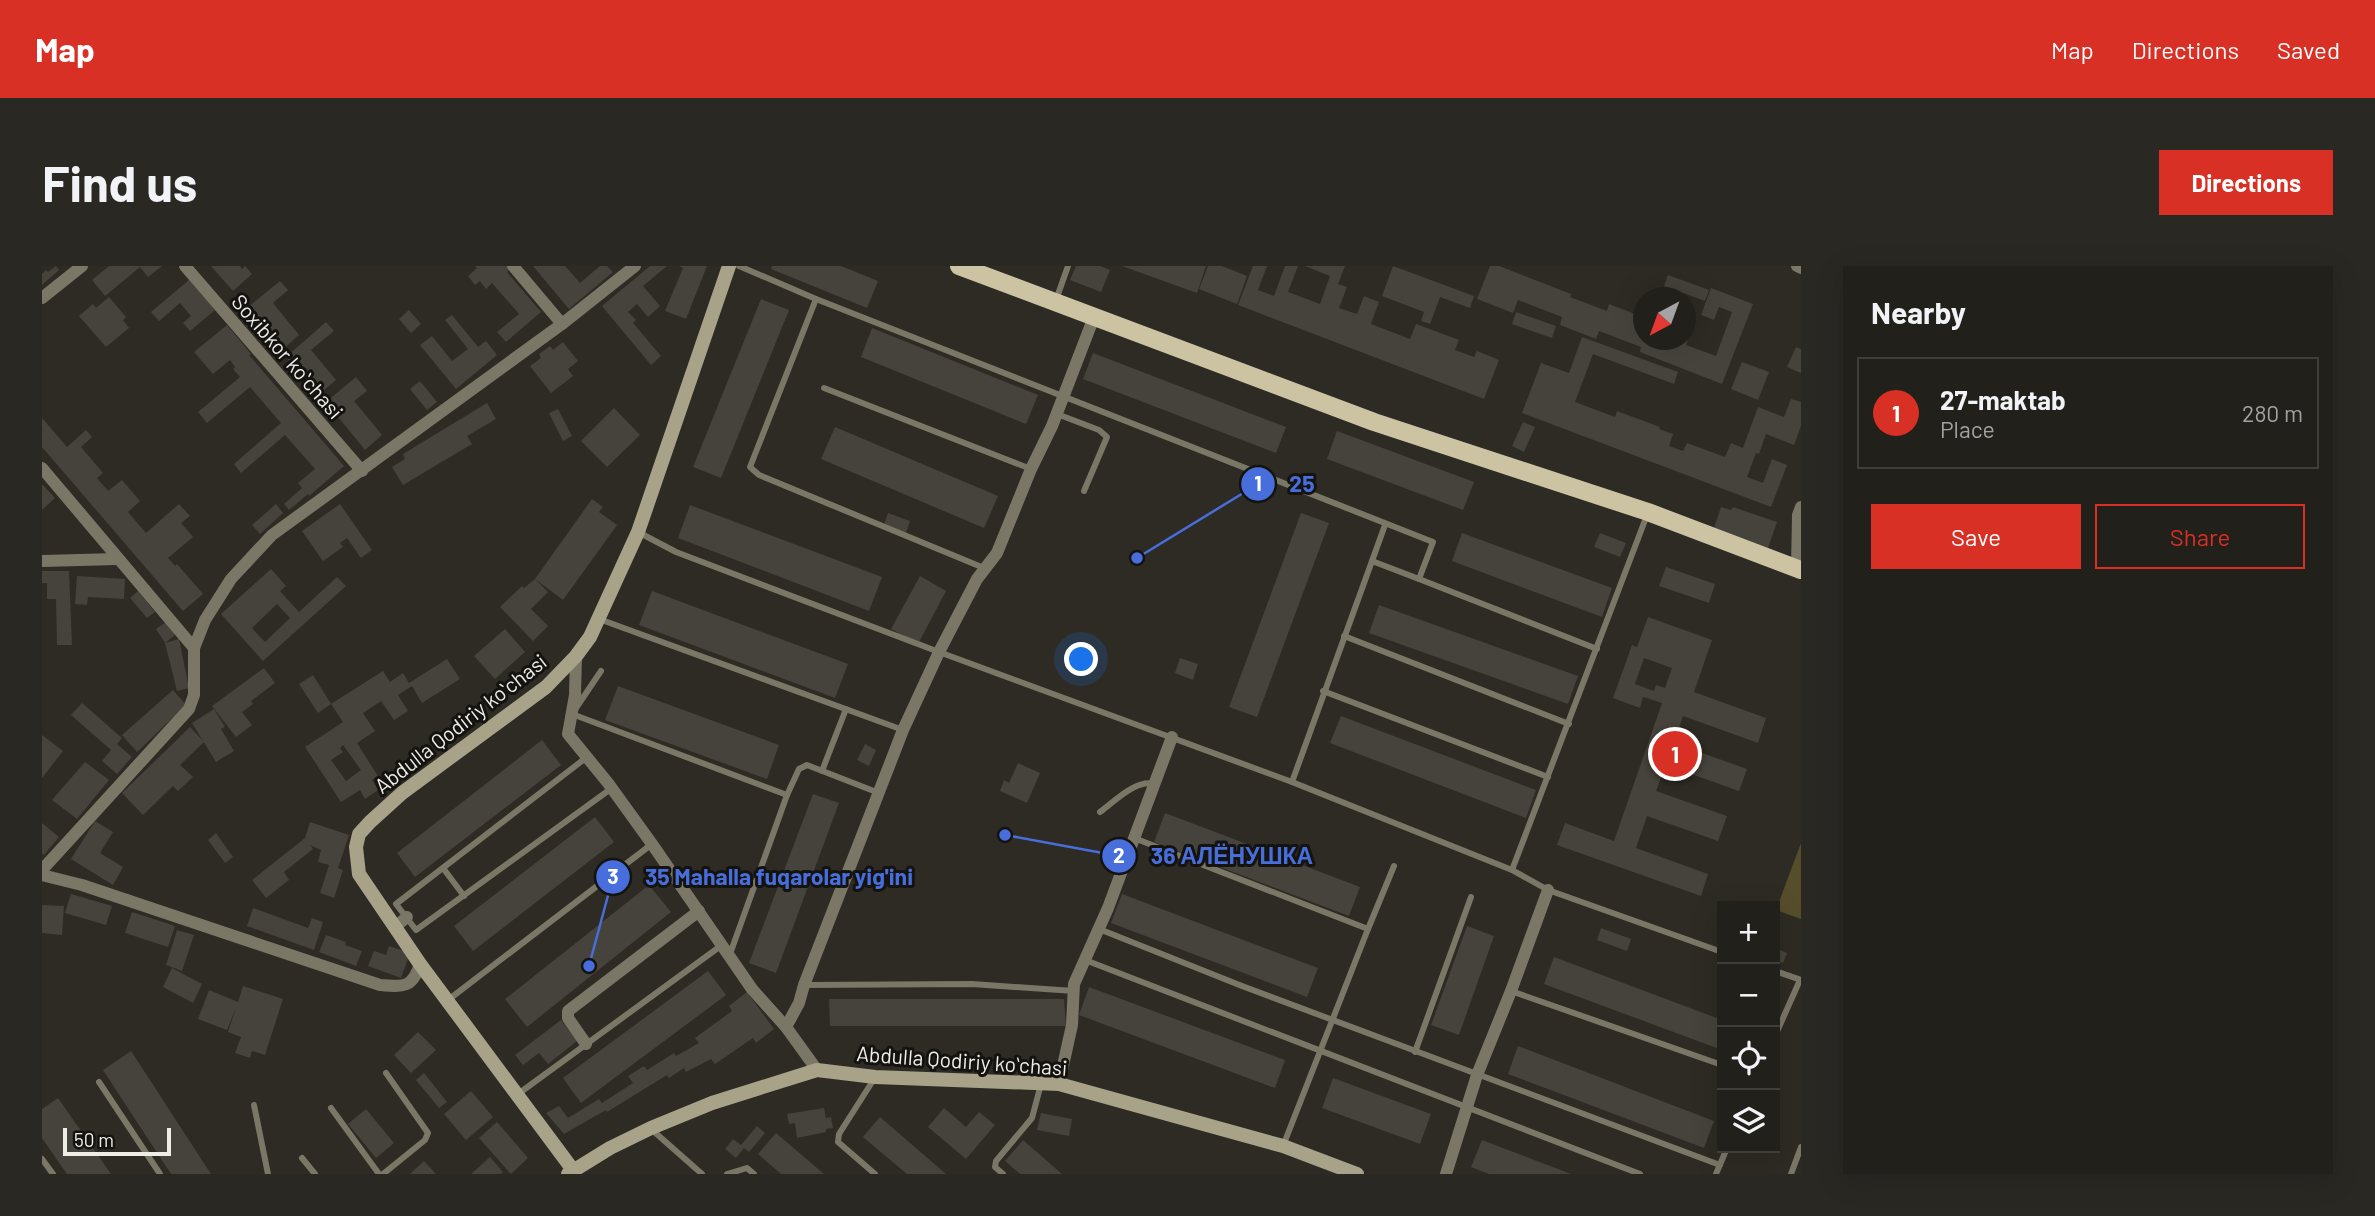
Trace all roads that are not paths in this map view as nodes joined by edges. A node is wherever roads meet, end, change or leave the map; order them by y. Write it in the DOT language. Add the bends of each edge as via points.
graph roads {
  1 [pos="82,266"];
  2 [pos="185,266"];
  3 [pos="513,266"];
  4 [pos="635,266"];
  5 [pos="729,266"];
  6 [pos="739,266"];
  7 [pos="959,266"];
  8 [pos="1068,266"];
  9 [pos="42,298"];
  10 [pos="816,299"];
  11 [pos="1055,302"];
  12 [pos="1094,317"];
  13 [pos="562,324"];
  14 [pos="824,388"];
  15 [pos="1064,397"];
  16 [pos="1057,414"];
  17 [pos="42,468"];
  18 [pos="1031,469"];
  19 [pos="362,471"];
  20 [pos="1084,491"];
  21 [pos="1801,507"];
  22 [pos="1648,512"];
  23 [pos="1385,525"];
  24 [pos="638,531"];
  25 [pos="117,559"];
  26 [pos="42,561"];
  27 [pos="1372,561"];
  28 [pos="985,569"];
  29 [pos="1799,569"];
  30 [pos="1419,579"];
  31 [pos="599,619"];
  32 [pos="1344,636"];
  33 [pos="194,648"];
  34 [pos="1597,649"];
  35 [pos="939,652"];
  36 [pos="576,656"];
  37 [pos="601,671"];
  38 [pos="1323,691"];
  39 [pos="846,709"];
  40 [pos="572,714"];
  41 [pos="1569,724"];
  42 [pos="903,730"];
  43 [pos="1172,737"];
  44 [pos="587,757"];
  45 [pos="822,771"];
  46 [pos="1548,777"];
  47 [pos="1292,782"];
  48 [pos="1154,784"];
  49 [pos="612,789"];
  50 [pos="879,793"];
  51 [pos="787,796"];
  52 [pos="1100,812"];
  53 [pos="1134,838"];
  54 [pos="652,844"];
  55 [pos="1394,866"];
  56 [pos="443,868"];
  57 [pos="1512,870"];
  58 [pos="42,873"];
  59 [pos="1548,890"];
  60 [pos="464,896"];
  61 [pos="1472,897"];
  62 [pos="699,912"];
  63 [pos="401,922"];
  64 [pos="1099,929"];
  65 [pos="1368,929"];
  66 [pos="722,945"];
  67 [pos="1717,950"];
  68 [pos="729,956"];
  69 [pos="1085,960"];
  70 [pos="421,964"];
  71 [pos="1780,973"];
  72 [pos="1800,980"];
  73 [pos="804,985"];
  74 [pos="1074,991"];
  75 [pos="1511,991"];
  76 [pos="448,1000"];
  77 [pos="1331,1020"];
  78 [pos="786,1027"];
  79 [pos="1779,1027"];
  80 [pos="586,1044"];
  81 [pos="1319,1052"];
  82 [pos="1415,1052"];
  83 [pos="1717,1063"];
  84 [pos="817,1070"];
  85 [pos="386,1073"];
  86 [pos="1477,1075"];
  87 [pos="875,1077"];
  88 [pos="99,1082"];
  89 [pos="1041,1082"];
  90 [pos="1059,1084"];
  91 [pos="518,1094"];
  92 [pos="254,1105"];
  93 [pos="331,1108"];
  94 [pos="1467,1108"];
  95 [pos="651,1128"];
  96 [pos="1283,1146"];
  97 [pos="1801,1147"];
  98 [pos="1725,1153"];
  99 [pos="302,1158"];
  100 [pos="42,1159"];
  101 [pos="1720,1165"];
  102 [pos="570,1172"];
  103 [pos="1348,1173"];
  104 [pos="53,1174"];
  105 [pos="160,1174"];
  106 [pos="266,1174"];
  107 [pos="314,1174"];
  108 [pos="381,1174"];
  109 [pos="702,1174"];
  110 [pos="727,1174"];
  111 [pos="754,1174"];
  112 [pos="875,1174"];
  113 [pos="1003,1174"];
  114 [pos="1446,1174"];
  115 [pos="1640,1174"];
  116 [pos="1716,1174"];
  117 [pos="1791,1174"];
  1 -- 9 [label="street"];
  2 -- 19 [label="street, Soxibkor koʻchasi"];
  3 -- 13 [label="street"];
  4 -- 13 [label="street"];
  5 -- 24 [label="street, Abdulla Qodiriy koʻchasi"];
  6 -- 10 [label="lane"];
  7 -- 11 [label="main road"];
  8 -- 11 [label="lane"];
  10 -- 15 [label="lane"];
  10 -- 28 [label="lane" via="750,467 759,475"];
  11 -- 12 [label="main road"];
  12 -- 15 [label="street"];
  12 -- 22 [label="main road" via="1374,422"];
  13 -- 19 [label="street"];
  14 -- 18 [label="lane"];
  15 -- 16 [label="street"];
  15 -- 23 [label="lane"];
  16 -- 18 [label="street"];
  16 -- 20 [label="lane" via="1107,437"];
  17 -- 25 [label="street"];
  18 -- 28 [label="street" via="997,553"];
  19 -- 33 [label="street" via="272,534 231,579 205,620"];
  21 -- 29 [label="street"];
  22 -- 29 [label="main road"];
  22 -- 34 [label="lane"];
  23 -- 27 [label="lane"];
  23 -- 30 [label="lane" via="1433,542"];
  24 -- 31 [label="street, Abdulla Qodiriy koʻchasi"];
  24 -- 35 [label="lane" via="676,552"];
  25 -- 26 [label="street"];
  25 -- 33 [label="street"];
  27 -- 30 [label="lane"];
  27 -- 32 [label="lane"];
  28 -- 35 [label="street"];
  30 -- 34 [label="lane"];
  31 -- 36 [label="street, Abdulla Qodiriy koʻchasi"];
  31 -- 39 [label="lane"];
  32 -- 38 [label="lane"];
  32 -- 41 [label="lane"];
  33 -- 58 [label="street" via="194,695 189,709"];
  34 -- 41 [label="lane"];
  35 -- 42 [label="street"];
  35 -- 43 [label="lane"];
  36 -- 40 [label="street"];
  36 -- 63 [label="street, Abdulla Qodiriy koʻchasi" via="546,687 402,793 359,834 359,874"];
  37 -- 40 [label="lane"];
  38 -- 46 [label="lane"];
  38 -- 47 [label="lane"];
  39 -- 42 [label="lane"];
  39 -- 45 [label="lane"];
  40 -- 44 [label="street" via="568,734"];
  40 -- 51 [label="lane"];
  41 -- 46 [label="lane"];
  42 -- 50 [label="street"];
  43 -- 47 [label="lane"];
  43 -- 48 [label="street"];
  44 -- 49 [label="street"];
  44 -- 56 [label="lane"];
  45 -- 50 [label="lane"];
  45 -- 51 [label="lane" via="807,765 799,769"];
  46 -- 57 [label="lane"];
  47 -- 57 [label="lane"];
  48 -- 52 [label="lane" via="1135,787"];
  48 -- 53 [label="street"];
  49 -- 54 [label="street"];
  49 -- 60 [label="lane"];
  50 -- 73 [label="street"];
  51 -- 68 [label="lane"];
  53 -- 64 [label="street"];
  53 -- 65 [label="lane"];
  54 -- 62 [label="street"];
  54 -- 76 [label="lane"];
  55 -- 65 [label="lane"];
  56 -- 60 [label="lane"];
  56 -- 63 [label="lane" via="396,904"];
  57 -- 59 [label="lane"];
  58 -- 70 [label="street" via="380,985 410,983"];
  59 -- 67 [label="lane"];
  59 -- 75 [label="street"];
  60 -- 63 [label="lane" via="416,930"];
  61 -- 82 [label="lane"];
  62 -- 66 [label="street"];
  62 -- 80 [label="street" via="568,1011"];
  63 -- 70 [label="street, Abdulla Qodiriy koʻchasi"];
  64 -- 69 [label="street"];
  64 -- 77 [label="lane"];
  65 -- 77 [label="lane"];
  66 -- 68 [label="street"];
  66 -- 80 [label="lane"];
  68 -- 78 [label="street"];
  69 -- 74 [label="street"];
  69 -- 81 [label="lane"];
  70 -- 76 [label="street, Abdulla Qodiriy koʻchasi"];
  71 -- 72 [label="lane"];
  72 -- 79 [label="lane"];
  73 -- 74 [label="lane" via="972,984"];
  73 -- 78 [label="street"];
  74 -- 90 [label="street"];
  75 -- 83 [label="lane"];
  75 -- 86 [label="street"];
  76 -- 91 [label="street, Abdulla Qodiriy koʻchasi"];
  77 -- 81 [label="lane"];
  77 -- 82 [label="lane"];
  78 -- 84 [label="street"];
  80 -- 91 [label="lane"];
  81 -- 94 [label="lane"];
  81 -- 96 [label="lane"];
  82 -- 86 [label="lane"];
  84 -- 87 [label="street, Abdulla Qodiriy koʻchasi"];
  84 -- 95 [label="street, Abdulla Qodiriy koʻchasi"];
  85 -- 108 [label="lane" via="428,1133"];
  86 -- 94 [label="street"];
  86 -- 101 [label="lane"];
  87 -- 89 [label="street, Abdulla Qodiriy koʻchasi"];
  87 -- 112 [label="lane" via="838,1142"];
  88 -- 105 [label="lane"];
  89 -- 90 [label="street, Abdulla Qodiriy koʻchasi"];
  89 -- 113 [label="lane" via="1032,1118 996,1161 995,1167"];
  90 -- 96 [label="street, Abdulla Qodiriy koʻchasi"];
  91 -- 102 [label="street, Abdulla Qodiriy koʻchasi"];
  92 -- 106 [label="lane"];
  93 -- 108 [label="lane"];
  94 -- 114 [label="street"];
  94 -- 115 [label="lane"];
  95 -- 102 [label="street, Abdulla Qodiriy koʻchasi"];
  95 -- 109 [label="lane"];
  96 -- 103 [label="street, Abdulla Qodiriy koʻchasi"];
  97 -- 117 [label="lane"];
  98 -- 101 [label="lane"];
  99 -- 107 [label="lane"];
  100 -- 104 [label="lane"];
  101 -- 116 [label="lane"];
  110 -- 111 [label="lane" via="741,1168"];
}
